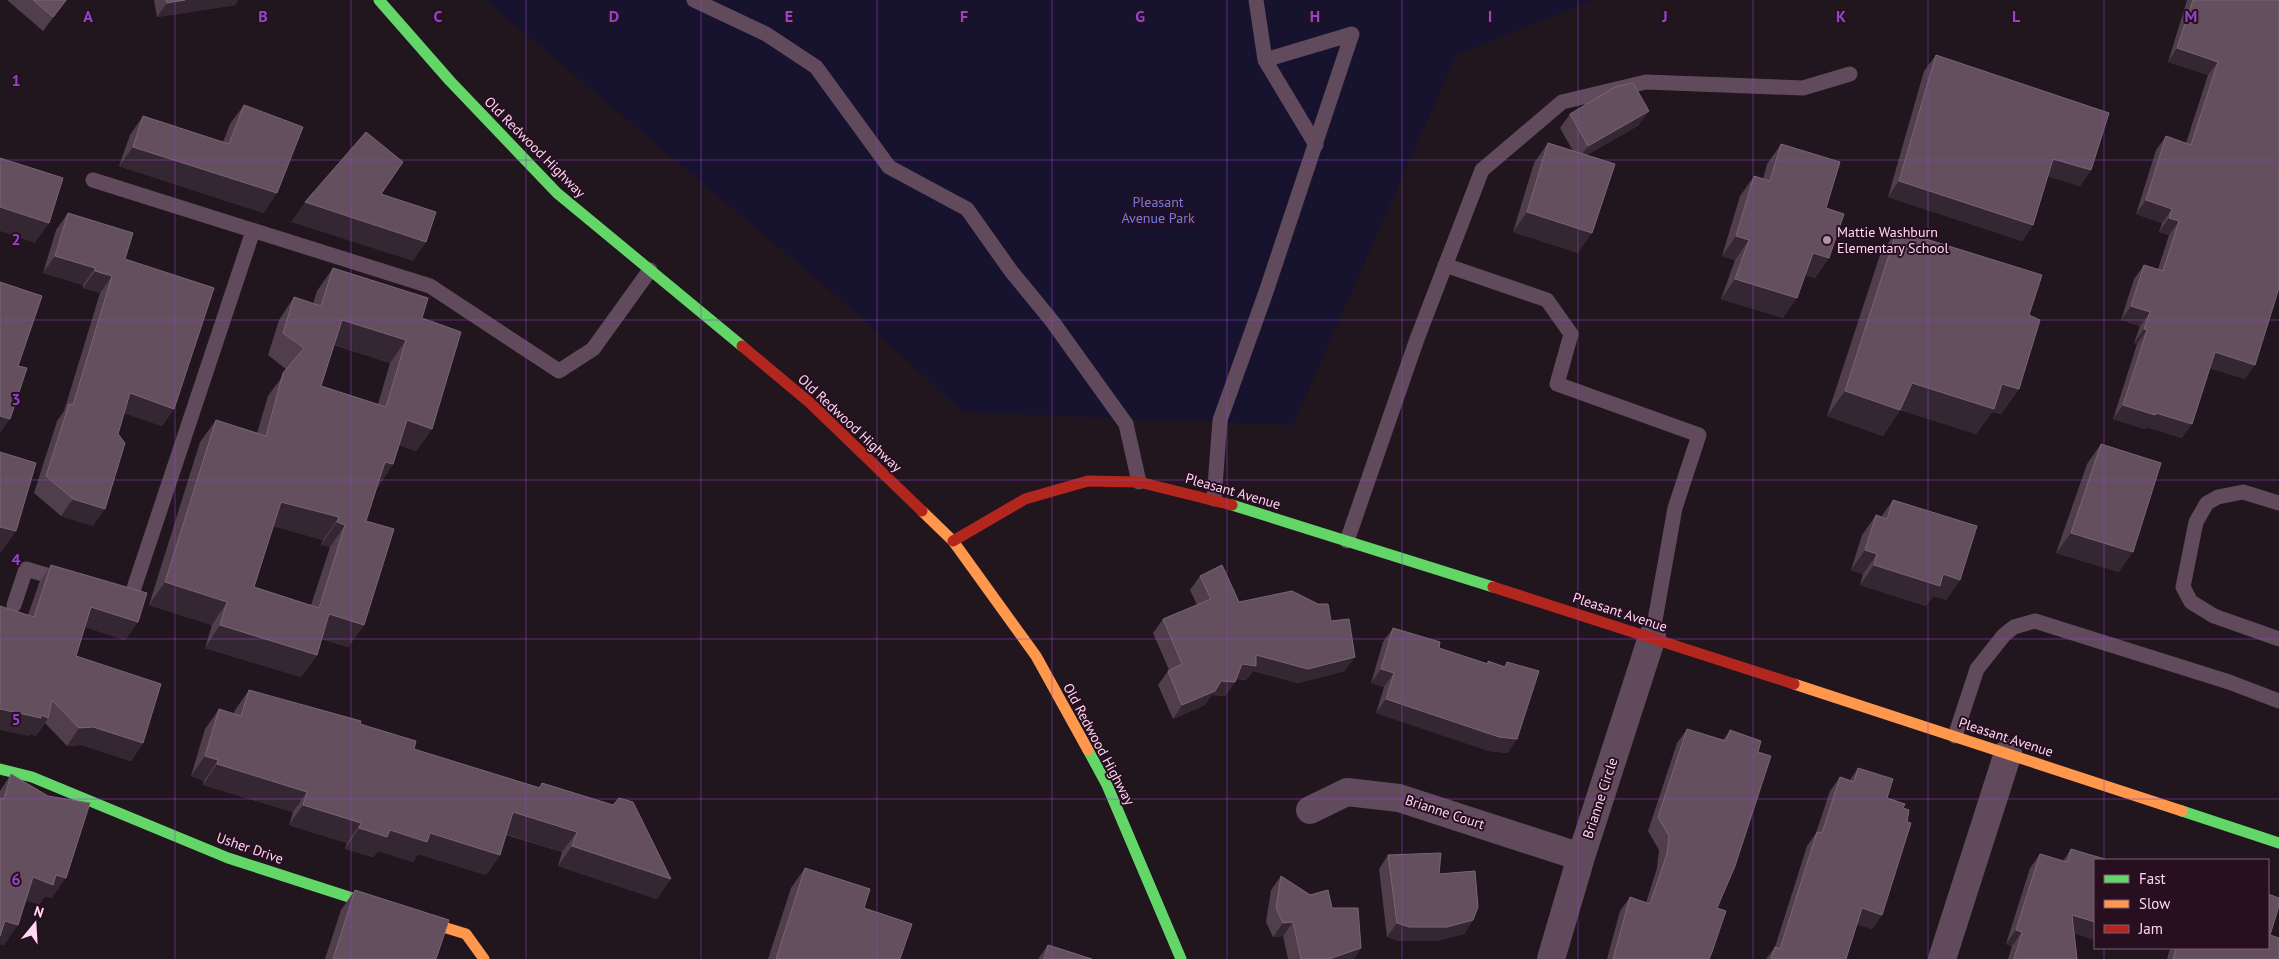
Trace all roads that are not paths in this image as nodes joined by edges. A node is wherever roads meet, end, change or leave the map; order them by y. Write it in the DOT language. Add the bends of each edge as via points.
graph roads {
  1 [pos="379,0"];
  2 [pos="694,0"];
  3 [pos="1256,0"];
  4 [pos="1265,60"];
  5 [pos="1850,74"];
  6 [pos="1316,146"];
  7 [pos="94,180"];
  8 [pos="253,232"];
  9 [pos="1444,265"];
  10 [pos="650,270"];
  11 [pos="1139,482"];
  12 [pos="1214,499"];
  13 [pos="2279,503"];
  14 [pos="953,541"];
  15 [pos="1347,541"];
  16 [pos="73,583"];
  17 [pos="111,594"];
  18 [pos="14,605"];
  19 [pos="1652,637"];
  20 [pos="2279,639"];
  21 [pos="2279,701"];
  22 [pos="1955,736"];
  23 [pos="2008,753"];
  24 [pos="0,769"];
  25 [pos="1310,810"];
  26 [pos="2279,843"];
  27 [pos="1581,856"];
  28 [pos="484,959"];
  29 [pos="1181,959"];
  30 [pos="1551,959"];
  31 [pos="1942,959"];
  1 -- 10 [label="street, Old Redwood Highway" via="450,81 557,193"];
  2 -- 11 [label="lane" via="766,34 816,67 889,167 967,209 1126,424"];
  3 -- 4 [label="lane"];
  4 -- 6 [label="lane"];
  4 -- 6 [label="lane" via="1352,34"];
  5 -- 9 [label="lane" via="1803,88 1646,82 1562,102 1482,170"];
  6 -- 12 [label="lane" via="1220,420"];
  7 -- 8 [label="lane"];
  8 -- 10 [label="lane" via="430,286 558,371 593,349"];
  8 -- 17 [label="lane" via="130,600"];
  9 -- 15 [label="lane"];
  9 -- 19 [label="lane" via="1547,300 1571,334 1557,384 1699,435 1675,508"];
  10 -- 14 [label="street, Old Redwood Highway" via="809,402"];
  11 -- 12 [label="street, Pleasant Avenue"];
  11 -- 14 [label="street, Pleasant Avenue" via="1088,481 1025,499"];
  12 -- 15 [label="street, Pleasant Avenue"];
  13 -- 20 [label="lane" via="2244,492 2218,496 2207,503 2196,522 2182,587 2191,602 2214,616"];
  14 -- 29 [label="street, Old Redwood Highway" via="1036,656 1107,785"];
  15 -- 19 [label="street, Pleasant Avenue"];
  16 -- 18 [label="lane" via="26,569"];
  19 -- 22 [label="street, Pleasant Avenue"];
  19 -- 27 [label="street, Brianne Circle"];
  21 -- 22 [label="lane" via="2229,682 2035,622 2014,626 1977,669"];
  22 -- 23 [label="street, Pleasant Avenue"];
  23 -- 26 [label="street, Pleasant Avenue"];
  23 -- 31 [label="street"];
  24 -- 28 [label="street, Usher Drive" via="32,777 228,858 466,934"];
  25 -- 27 [label="street, Brianne Court" via="1347,792 1399,798"];
  27 -- 30 [label="street, Brianne Circle"];
}
